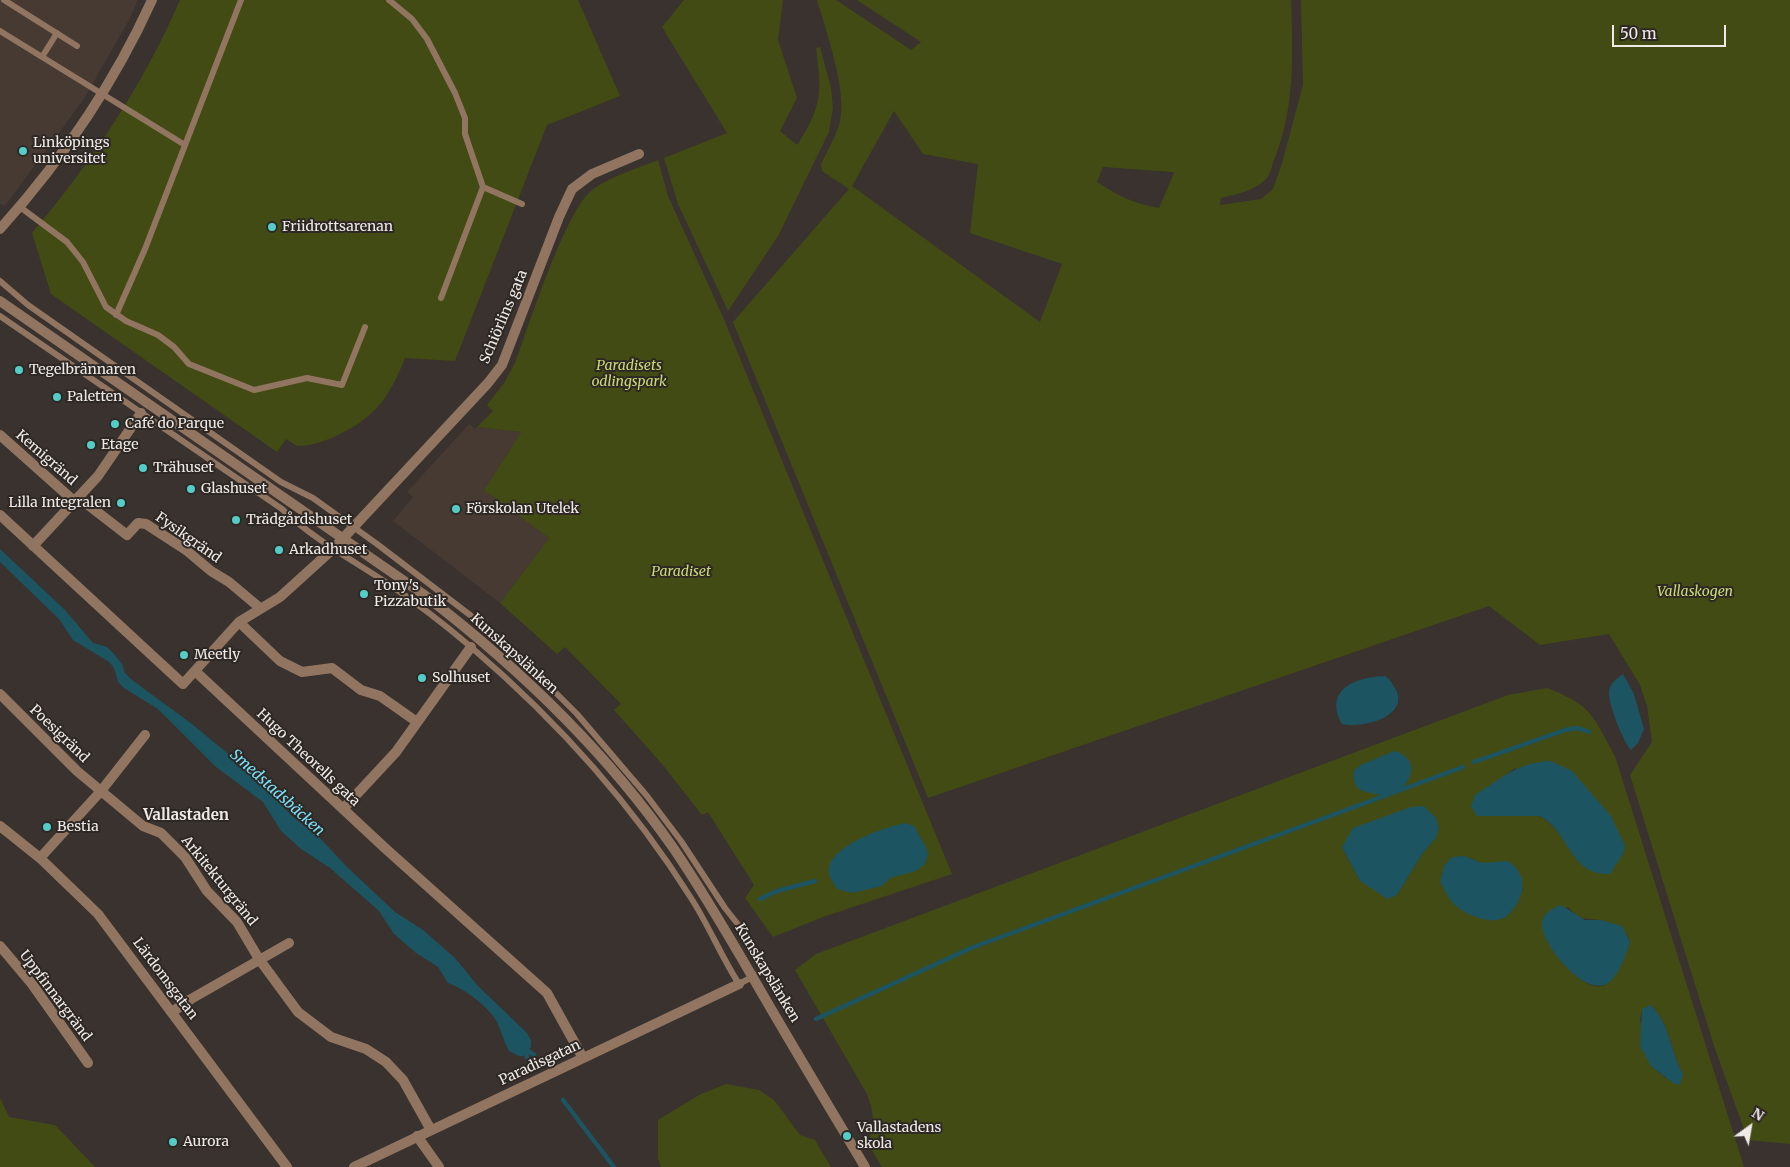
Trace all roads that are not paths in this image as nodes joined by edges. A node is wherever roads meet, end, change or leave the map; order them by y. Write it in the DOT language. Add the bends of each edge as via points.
graph roads {
  1 [pos="4,0"];
  2 [pos="152,0"];
  3 [pos="241,0"];
  4 [pos="388,0"];
  5 [pos="0,31"];
  6 [pos="57,33"];
  7 [pos="77,46"];
  8 [pos="42,57"];
  9 [pos="102,95"];
  10 [pos="185,145"];
  11 [pos="639,154"];
  12 [pos="483,186"];
  13 [pos="522,204"];
  14 [pos="20,207"];
  15 [pos="0,229"];
  16 [pos="0,281"];
  17 [pos="441,298"];
  18 [pos="0,302"];
  19 [pos="116,315"];
  20 [pos="0,316"];
  21 [pos="365,327"];
  22 [pos="142,413"];
  23 [pos="0,436"];
  24 [pos="76,499"];
  25 [pos="0,515"];
  26 [pos="354,527"];
  27 [pos="342,539"];
  28 [pos="33,546"];
  29 [pos="333,549"];
  30 [pos="260,608"];
  31 [pos="239,622"];
  32 [pos="471,647"];
  33 [pos="195,671"];
  34 [pos="0,694"];
  35 [pos="417,722"];
  36 [pos="145,736"];
  37 [pos="101,791"];
  38 [pos="343,809"];
  39 [pos="0,826"];
  40 [pos="40,858"];
  41 [pos="289,943"];
  42 [pos="0,946"];
  43 [pos="259,959"];
  44 [pos="752,976"];
  45 [pos="739,984"];
  46 [pos="172,1012"];
  47 [pos="583,1058"];
  48 [pos="88,1063"];
  49 [pos="432,1130"];
  50 [pos="417,1136"];
  51 [pos="287,1167"];
  52 [pos="354,1167"];
  53 [pos="439,1167"];
  54 [pos="865,1167"];
  1 -- 6 [label="lane"];
  2 -- 9 [label="street" via="125,57"];
  3 -- 10 [label="lane"];
  4 -- 12 [label="lane" via="412,19 427,39 455,92"];
  5 -- 8 [label="lane"];
  6 -- 7 [label="lane"];
  6 -- 8 [label="lane"];
  8 -- 9 [label="lane"];
  9 -- 10 [label="lane"];
  9 -- 14 [label="street" via="46,176"];
  10 -- 19 [label="lane"];
  11 -- 26 [label="street, Schiörlins gata" via="592,174 572,189 502,365"];
  12 -- 13 [label="lane"];
  12 -- 17 [label="lane"];
  14 -- 15 [label="street"];
  14 -- 19 [label="lane" via="67,242 83,262 106,307"];
  16 -- 26 [label="lane" via="28,305 281,482 313,498"];
  18 -- 27 [label="street, Kunskapslänken"];
  19 -- 21 [label="lane" via="158,335 189,364 254,390 307,378 342,385"];
  20 -- 22 [label="lane"];
  22 -- 24 [label="street" via="98,476"];
  22 -- 29 [label="lane" via="282,509"];
  23 -- 24 [label="street, Kemigränd"];
  24 -- 28 [label="street"];
  24 -- 30 [label="street, Fysikgränd" via="127,535 138,523 146,524 186,550"];
  25 -- 28 [label="street"];
  26 -- 27 [label="street, Schiörlins gata"];
  26 -- 44 [label="lane" via="504,644 606,746 659,811 744,932 766,969"];
  27 -- 29 [label="street, Schiörlins gata"];
  27 -- 44 [label="street, Kunskapslänken" via="463,625 568,723 673,848"];
  28 -- 33 [label="street" via="183,684"];
  29 -- 30 [label="street, Schiörlins gata" via="280,597"];
  29 -- 32 [label="lane" via="402,594"];
  30 -- 31 [label="street, Schiörlins gata"];
  31 -- 33 [label="street, Schiörlins gata"];
  31 -- 35 [label="street" via="280,661 302,672 332,668 360,690 380,696"];
  32 -- 35 [label="street"];
  32 -- 45 [label="lane" via="569,740 628,810 692,898"];
  33 -- 38 [label="street, Hugo Theorells gata"];
  34 -- 37 [label="street, Poesigränd"];
  35 -- 38 [label="street" via="396,752"];
  36 -- 37 [label="street"];
  37 -- 40 [label="street"];
  37 -- 43 [label="street, Arkitekturgränd" via="143,826 161,833 186,857 207,891 237,922"];
  38 -- 47 [label="street, Hugo Theorells gata" via="547,993"];
  39 -- 40 [label="street, Lärdomsgatan"];
  40 -- 46 [label="street, Lärdomsgatan" via="98,914"];
  41 -- 43 [label="street"];
  42 -- 48 [label="street, Uppfinnargränd" via="32,984"];
  43 -- 46 [label="street"];
  43 -- 49 [label="street, Arkitekturgränd" via="298,1012 331,1037 366,1049 386,1062 404,1080"];
  44 -- 45 [label="lane"];
  44 -- 54 [label="street, Kunskapslänken"];
  45 -- 47 [label="street, Paradisgatan"];
  46 -- 51 [label="street, Lärdomsgatan"];
  47 -- 49 [label="street, Paradisgatan"];
  49 -- 50 [label="street, Paradisgatan"];
  50 -- 52 [label="street, Paradisgatan"];
  50 -- 53 [label="street"];
}
